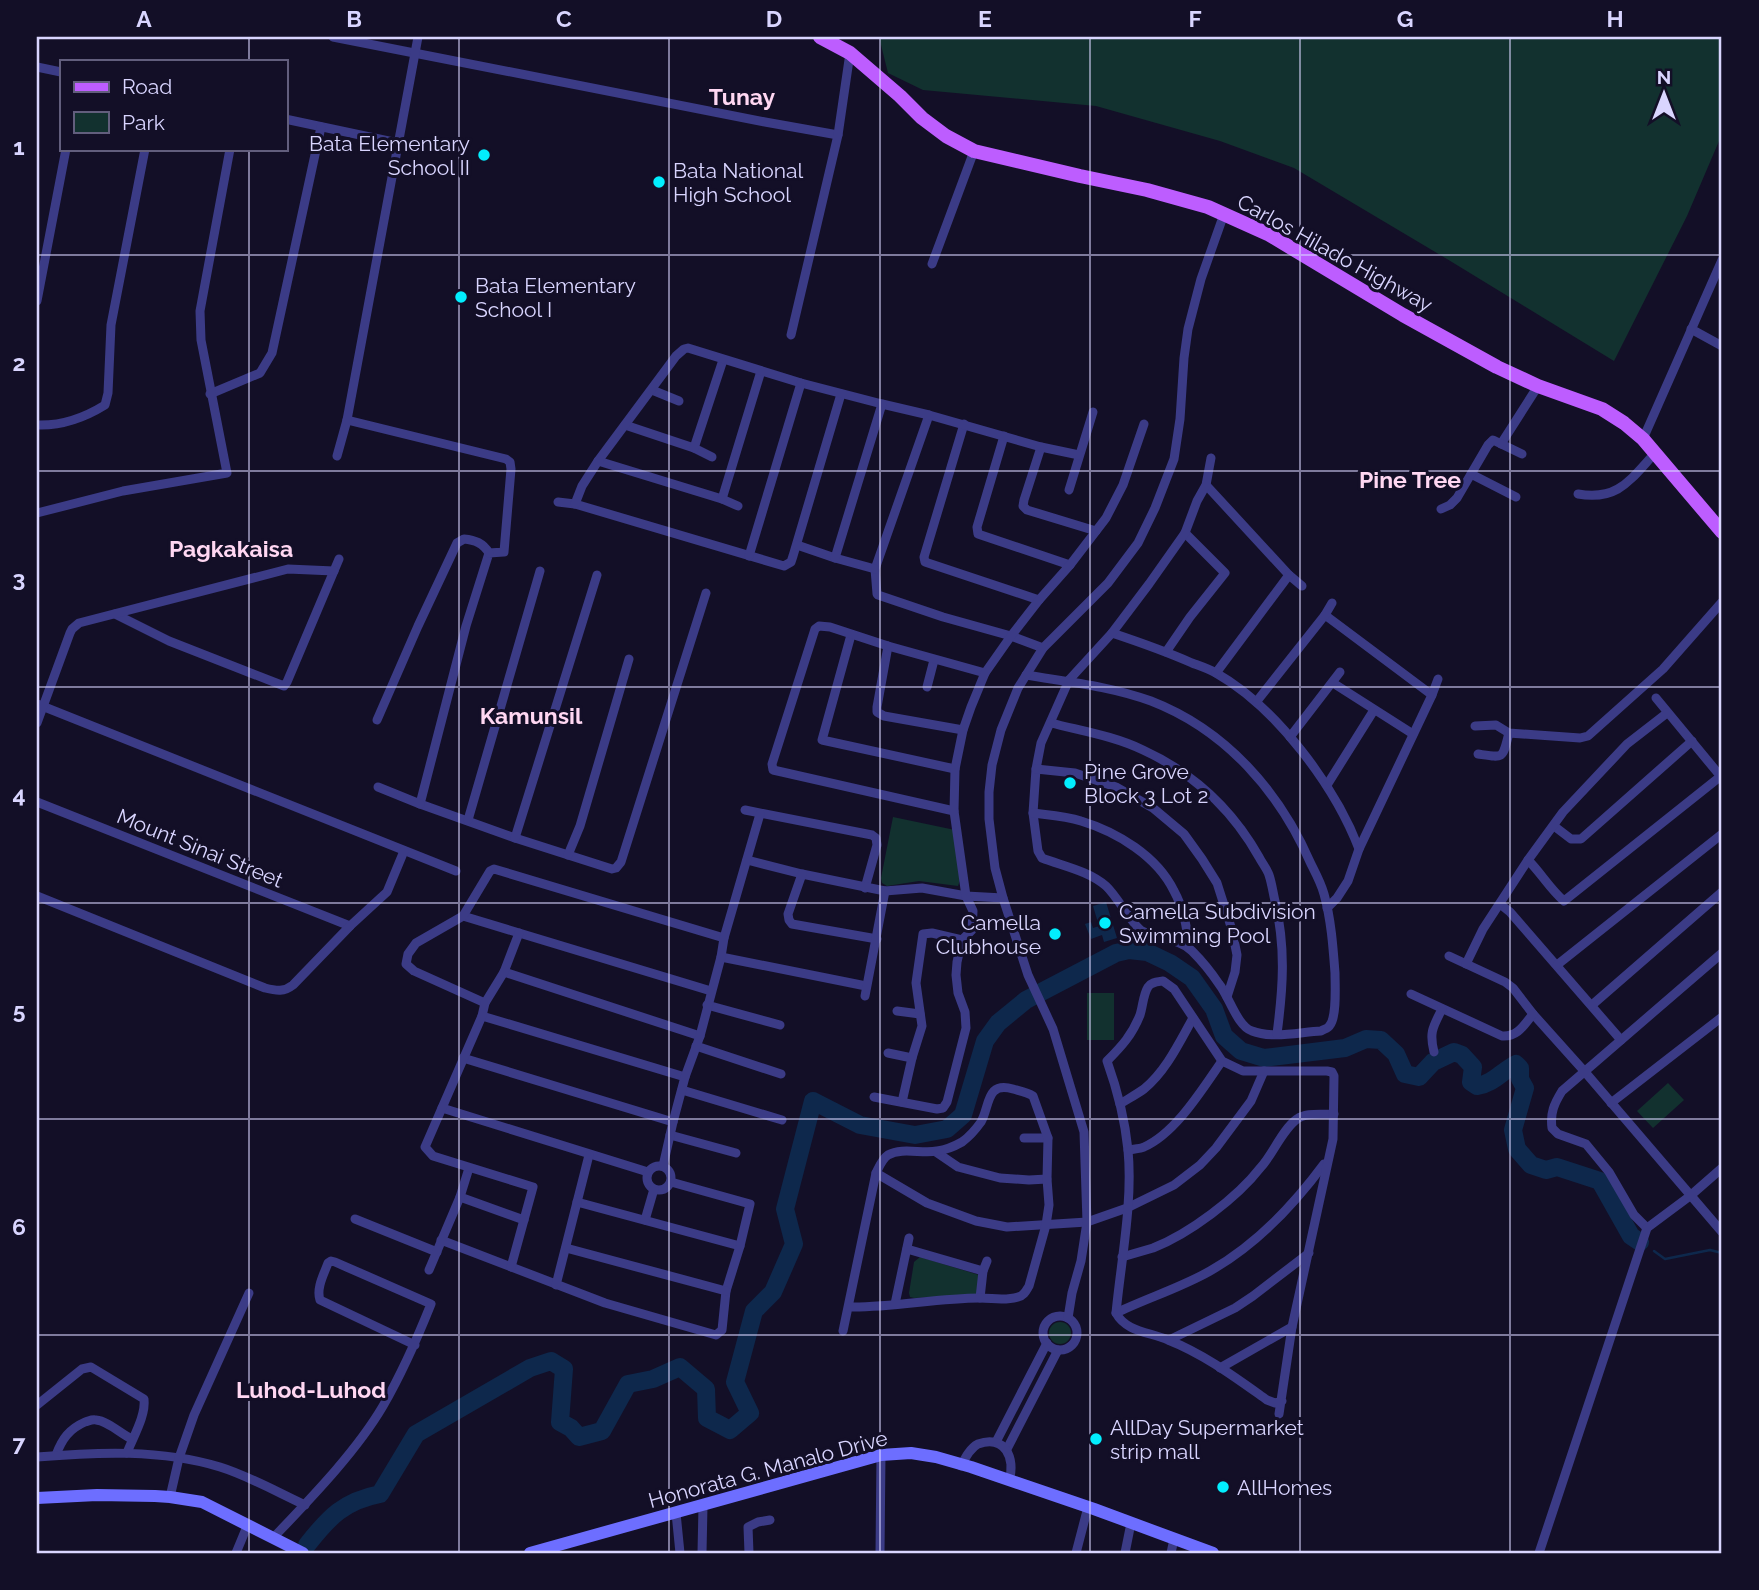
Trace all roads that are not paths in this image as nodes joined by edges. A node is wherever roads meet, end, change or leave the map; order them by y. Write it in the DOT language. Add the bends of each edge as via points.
graph roads {
  1 [pos="333,37"];
  2 [pos="418,37"];
  3 [pos="820,37"];
  4 [pos="415,53"];
  5 [pos="850,53"];
  6 [pos="37,68"];
  7 [pos="60,72"];
  8 [pos="287,120"];
  9 [pos="321,127"];
  10 [pos="838,135"];
  11 [pos="398,143"];
  12 [pos="66,150"];
  13 [pos="145,150"];
  14 [pos="230,150"];
  15 [pos="974,151"];
  16 [pos="1224,214"];
  17 [pos="1722,260"];
  18 [pos="932,264"];
  19 [pos="1719,275"];
  20 [pos="37,301"];
  21 [pos="1691,328"];
  22 [pos="791,335"];
  23 [pos="1722,346"];
  24 [pos="723,360"];
  25 [pos="761,371"];
  26 [pos="801,383"];
  27 [pos="1538,386"];
  28 [pos="652,390"];
  29 [pos="210,394"];
  30 [pos="841,394"];
  31 [pos="679,401"];
  32 [pos="881,404"];
  33 [pos="1093,412"];
  34 [pos="929,415"];
  35 [pos="347,420"];
  36 [pos="964,424"];
  37 [pos="1144,424"];
  38 [pos="37,425"];
  39 [pos="625,425"];
  40 [pos="1004,436"];
  41 [pos="1643,439"];
  42 [pos="1501,444"];
  43 [pos="1041,447"];
  44 [pos="694,449"];
  45 [pos="1655,453"];
  46 [pos="1522,454"];
  47 [pos="1079,455"];
  48 [pos="337,456"];
  49 [pos="712,457"];
  50 [pos="1211,458"];
  51 [pos="598,461"];
  52 [pos="1471,474"];
  53 [pos="1206,485"];
  54 [pos="1069,490"];
  55 [pos="1578,494"];
  56 [pos="1516,497"];
  57 [pos="722,499"];
  58 [pos="558,502"];
  59 [pos="575,504"];
  60 [pos="738,506"];
  61 [pos="1441,509"];
  62 [pos="37,513"];
  63 [pos="1096,531"];
  64 [pos="1722,532"];
  65 [pos="1185,533"];
  66 [pos="797,545"];
  67 [pos="489,553"];
  68 [pos="749,556"];
  69 [pos="835,558"];
  70 [pos="339,559"];
  71 [pos="1070,565"];
  72 [pos="876,569"];
  73 [pos="334,570"];
  74 [pos="540,571"];
  75 [pos="597,575"];
  76 [pos="1289,575"];
  77 [pos="1302,586"];
  78 [pos="706,593"];
  79 [pos="1039,600"];
  80 [pos="1722,602"];
  81 [pos="1332,603"];
  82 [pos="114,614"];
  83 [pos="1325,615"];
  84 [pos="1112,633"];
  85 [pos="851,635"];
  86 [pos="1011,636"];
  87 [pos="888,646"];
  88 [pos="1043,648"];
  89 [pos="1166,652"];
  90 [pos="629,659"];
  91 [pos="934,660"];
  92 [pos="1340,672"];
  93 [pos="985,673"];
  94 [pos="1216,673"];
  95 [pos="1026,675"];
  96 [pos="1438,678"];
  97 [pos="1069,680"];
  98 [pos="1333,683"];
  99 [pos="928,687"];
  100 [pos="1432,695"];
  101 [pos="1656,698"];
  102 [pos="1257,701"];
  103 [pos="40,705"];
  104 [pos="1374,710"];
  105 [pos="1667,713"];
  106 [pos="377,720"];
  107 [pos="37,723"];
  108 [pos="1051,723"];
  109 [pos="1475,726"];
  110 [pos="963,730"];
  111 [pos="1509,733"];
  112 [pos="1413,734"];
  113 [pos="1290,737"];
  114 [pos="1692,741"];
  115 [pos="1478,754"];
  116 [pos="955,769"];
  117 [pos="1036,769"];
  118 [pos="1722,777"];
  119 [pos="1327,785"];
  120 [pos="378,787"];
  121 [pos="37,802"];
  122 [pos="420,804"];
  123 [pos="745,810"];
  124 [pos="954,811"];
  125 [pos="1033,813"];
  126 [pos="760,814"];
  127 [pos="468,820"];
  128 [pos="1553,825"];
  129 [pos="1722,834"];
  130 [pos="515,838"];
  131 [pos="1359,849"];
  132 [pos="404,851"];
  133 [pos="568,855"];
  134 [pos="747,860"];
  135 [pos="1528,860"];
  136 [pos="456,871"];
  137 [pos="802,874"];
  138 [pos="865,888"];
  139 [pos="885,891"];
  140 [pos="1722,892"];
  141 [pos="37,896"];
  142 [pos="966,896"];
  143 [pos="1003,898"];
  144 [pos="1500,904"];
  145 [pos="1328,908"];
  146 [pos="463,916"];
  147 [pos="350,926"];
  148 [pos="519,933"];
  149 [pos="724,938"];
  150 [pos="877,939"];
  151 [pos="962,940"];
  152 [pos="1189,948"];
  153 [pos="1722,953"];
  154 [pos="1449,956"];
  155 [pos="721,957"];
  156 [pos="1466,964"];
  157 [pos="1557,965"];
  158 [pos="503,972"];
  159 [pos="711,991"];
  160 [pos="1411,993"];
  161 [pos="1227,997"];
  162 [pos="485,1003"];
  163 [pos="708,1004"];
  164 [pos="1592,1005"];
  165 [pos="1442,1009"];
  166 [pos="897,1012"];
  167 [pos="920,1014"];
  168 [pos="1533,1014"];
  169 [pos="482,1016"];
  170 [pos="1722,1017"];
  171 [pos="1193,1018"];
  172 [pos="780,1025"];
  173 [pos="1277,1034"];
  174 [pos="700,1036"];
  175 [pos="1621,1040"];
  176 [pos="696,1046"];
  177 [pos="1434,1052"];
  178 [pos="888,1053"];
  179 [pos="463,1058"];
  180 [pos="912,1058"];
  181 [pos="1222,1061"];
  182 [pos="1264,1071"];
  183 [pos="1585,1072"];
  184 [pos="781,1074"];
  185 [pos="685,1077"];
  186 [pos="682,1090"];
  187 [pos="874,1097"];
  188 [pos="902,1102"];
  189 [pos="1611,1103"];
  190 [pos="1120,1104"];
  191 [pos="442,1108"];
  192 [pos="1334,1114"];
  193 [pos="782,1121"];
  194 [pos="673,1122"];
  195 [pos="670,1135"];
  196 [pos="1024,1138"];
  197 [pos="1048,1138"];
  198 [pos="1128,1150"];
  199 [pos="936,1152"];
  200 [pos="736,1153"];
  201 [pos="589,1155"];
  202 [pos="1327,1160"];
  203 [pos="663,1166"];
  204 [pos="469,1168"];
  205 [pos="1722,1168"];
  206 [pos="648,1172"];
  207 [pos="876,1173"];
  208 [pos="1047,1179"];
  209 [pos="671,1182"];
  210 [pos="654,1189"];
  211 [pos="1690,1196"];
  212 [pos="460,1197"];
  213 [pos="577,1202"];
  214 [pos="1127,1208"];
  215 [pos="355,1219"];
  216 [pos="524,1220"];
  217 [pos="645,1220"];
  218 [pos="1087,1222"];
  219 [pos="1046,1225"];
  220 [pos="1647,1228"];
  221 [pos="1722,1232"];
  222 [pos="909,1238"];
  223 [pos="441,1240"];
  224 [pos="740,1245"];
  225 [pos="566,1248"];
  226 [pos="907,1249"];
  227 [pos="437,1252"];
  228 [pos="1309,1253"];
  229 [pos="1122,1257"];
  230 [pos="511,1268"];
  231 [pos="429,1270"];
  232 [pos="556,1285"];
  233 [pos="726,1291"];
  234 [pos="249,1293"];
  235 [pos="980,1298"];
  236 [pos="895,1304"];
  237 [pos="849,1307"];
  238 [pos="1116,1313"];
  239 [pos="1068,1318"];
  240 [pos="1292,1327"];
  241 [pos="843,1331"];
  242 [pos="1169,1340"];
  243 [pos="1047,1343"];
  244 [pos="415,1345"];
  245 [pos="1058,1350"];
  246 [pos="1220,1368"];
  247 [pos="1282,1401"];
  248 [pos="37,1405"];
  249 [pos="1279,1414"];
  250 [pos="132,1440"];
  251 [pos="996,1443"];
  252 [pos="1007,1449"];
  253 [pos="127,1452"];
  254 [pos="56,1455"];
  255 [pos="881,1455"];
  256 [pos="37,1457"];
  257 [pos="179,1458"];
  258 [pos="961,1466"];
  259 [pos="1009,1480"];
  260 [pos="170,1497"];
  261 [pos="37,1498"];
  262 [pos="305,1504"];
  263 [pos="703,1506"];
  264 [pos="1088,1507"];
  265 [pos="676,1513"];
  266 [pos="770,1520"];
  267 [pos="1131,1523"];
  268 [pos="248,1524"];
  269 [pos="273,1538"];
  270 [pos="1174,1539"];
  271 [pos="236,1553"];
  272 [pos="303,1553"];
  273 [pos="530,1553"];
  274 [pos="680,1553"];
  275 [pos="702,1553"];
  276 [pos="749,1553"];
  277 [pos="880,1553"];
  278 [pos="1076,1553"];
  279 [pos="1125,1553"];
  280 [pos="1171,1553"];
  281 [pos="1213,1553"];
  282 [pos="1539,1553"];
  1 -- 4 [label="street"];
  2 -- 4 [label="street"];
  3 -- 5 [label="main road, Carlos Hilado Highway"];
  4 -- 10 [label="street"];
  4 -- 11 [label="street"];
  5 -- 10 [label="street"];
  5 -- 15 [label="main road, Carlos Hilado Highway" via="922,118"];
  6 -- 7 [label="street"];
  8 -- 9 [label="street"];
  9 -- 11 [label="street"];
  9 -- 29 [label="street" via="272,353 260,373"];
  10 -- 22 [label="street"];
  11 -- 35 [label="street"];
  12 -- 20 [label="street"];
  13 -- 38 [label="street" via="111,324 105,405 69,422"];
  14 -- 29 [label="street" via="200,311"];
  15 -- 16 [label="main road, Carlos Hilado Highway" via="1146,190"];
  15 -- 18 [label="street"];
  16 -- 27 [label="main road, Carlos Hilado Highway" via="1268,234 1403,315"];
  16 -- 88 [label="street" via="1188,329 1174,459 1155,508 1138,543 1108,583"];
  17 -- 19 [label="street"];
  19 -- 21 [label="street"];
  21 -- 23 [label="street"];
  21 -- 41 [label="street"];
  24 -- 25 [label="street"];
  24 -- 28 [label="street" via="684,349"];
  24 -- 44 [label="street"];
  25 -- 26 [label="street"];
  25 -- 57 [label="street"];
  26 -- 30 [label="street"];
  26 -- 68 [label="street"];
  27 -- 41 [label="main road, Carlos Hilado Highway" via="1602,410"];
  27 -- 42 [label="street"];
  28 -- 31 [label="street"];
  28 -- 39 [label="street"];
  29 -- 62 [label="street" via="227,473 123,491"];
  30 -- 32 [label="street"];
  30 -- 66 [label="street"];
  32 -- 34 [label="street"];
  32 -- 69 [label="street"];
  33 -- 47 [label="street"];
  34 -- 36 [label="street"];
  34 -- 72 [label="street"];
  35 -- 48 [label="street"];
  35 -- 67 [label="street" via="510,462 504,552"];
  36 -- 40 [label="street"];
  36 -- 79 [label="street" via="925,562"];
  37 -- 63 [label="street" via="1123,485"];
  39 -- 44 [label="street"];
  39 -- 51 [label="street"];
  40 -- 43 [label="street"];
  40 -- 71 [label="street" via="978,534"];
  41 -- 45 [label="main road, Carlos Hilado Highway"];
  42 -- 46 [label="street"];
  42 -- 52 [label="street" via="1493,440"];
  43 -- 47 [label="street"];
  43 -- 63 [label="street" via="1023,506"];
  44 -- 49 [label="street"];
  45 -- 55 [label="street" via="1615,491 1602,496"];
  45 -- 64 [label="main road, Carlos Hilado Highway"];
  47 -- 54 [label="street"];
  50 -- 53 [label="street"];
  51 -- 57 [label="street"];
  51 -- 59 [label="street"];
  52 -- 56 [label="street"];
  52 -- 61 [label="street" via="1457,498"];
  53 -- 65 [label="street"];
  53 -- 76 [label="street"];
  57 -- 60 [label="street"];
  58 -- 59 [label="street"];
  59 -- 68 [label="street"];
  63 -- 71 [label="street"];
  65 -- 84 [label="street"];
  65 -- 89 [label="street" via="1225,573"];
  66 -- 68 [label="street" via="791,562 784,566"];
  66 -- 69 [label="street"];
  67 -- 106 [label="street" via="472,540 457,543"];
  67 -- 122 [label="street"];
  69 -- 72 [label="street"];
  70 -- 73 [label="street"];
  71 -- 79 [label="street"];
  72 -- 86 [label="street" via="878,595"];
  73 -- 82 [label="street" via="288,569"];
  73 -- 82 [label="street" via="284,686"];
  74 -- 127 [label="street"];
  75 -- 130 [label="street"];
  76 -- 77 [label="street"];
  76 -- 94 [label="street"];
  78 -- 133 [label="street" via="619,865 612,869"];
  79 -- 86 [label="street"];
  80 -- 111 [label="street" via="1663,669 1588,736"];
  81 -- 83 [label="street"];
  82 -- 103 [label="street" via="72,629"];
  83 -- 100 [label="street"];
  83 -- 102 [label="street"];
  84 -- 89 [label="street"];
  84 -- 97 [label="street"];
  85 -- 87 [label="street"];
  85 -- 116 [label="street" via="822,740"];
  85 -- 124 [label="street" via="827,626 815,629 773,770"];
  86 -- 88 [label="street"];
  86 -- 93 [label="street"];
  87 -- 91 [label="street"];
  87 -- 110 [label="street" via="877,712"];
  88 -- 95 [label="street"];
  89 -- 94 [label="street"];
  90 -- 133 [label="street"];
  91 -- 93 [label="street"];
  91 -- 99 [label="street"];
  92 -- 98 [label="street"];
  93 -- 110 [label="street"];
  94 -- 102 [label="street"];
  95 -- 97 [label="street"];
  95 -- 143 [label="street" via="1001,730 989,792 991,841"];
  96 -- 100 [label="street"];
  97 -- 108 [label="street"];
  97 -- 145 [label="street" via="1130,694 1174,712 1240,758 1275,797 1294,827"];
  98 -- 104 [label="street"];
  98 -- 113 [label="street"];
  100 -- 112 [label="street"];
  101 -- 105 [label="street"];
  102 -- 113 [label="street"];
  103 -- 107 [label="street"];
  103 -- 132 [label="street"];
  104 -- 112 [label="street"];
  104 -- 119 [label="street"];
  105 -- 114 [label="street"];
  105 -- 128 [label="street" via="1627,744"];
  108 -- 117 [label="street"];
  108 -- 173 [label="street" via="1143,749 1177,768 1233,817 1269,874 1277,910 1283,957"];
  109 -- 111 [label="street" via="1496,725"];
  110 -- 116 [label="street"];
  111 -- 115 [label="street" via="1502,755"];
  112 -- 131 [label="street"];
  113 -- 119 [label="street"];
  114 -- 118 [label="street"];
  114 -- 128 [label="street" via="1581,839 1571,839"];
  116 -- 124 [label="street"];
  117 -- 125 [label="street"];
  117 -- 161 [label="street" via="1075,773 1116,787 1153,808 1184,834 1217,883 1232,930 1236,972"];
  118 -- 135 [label="street" via="1564,901"];
  119 -- 131 [label="street"];
  120 -- 122 [label="street"];
  121 -- 147 [label="street, Mount Sinai Street"];
  122 -- 127 [label="street"];
  123 -- 126 [label="street"];
  124 -- 142 [label="street"];
  125 -- 152 [label="street" via="1042,858 1105,885 1138,928"];
  125 -- 152 [label="street" via="1080,820 1140,850 1174,889"];
  126 -- 134 [label="street"];
  126 -- 138 [label="street" via="872,835 877,845"];
  127 -- 130 [label="street"];
  128 -- 135 [label="street"];
  129 -- 157 [label="street"];
  130 -- 133 [label="street"];
  131 -- 145 [label="street" via="1348,881"];
  132 -- 136 [label="street"];
  132 -- 147 [label="street" via="387,892"];
  134 -- 137 [label="street"];
  134 -- 149 [label="street"];
  135 -- 144 [label="street"];
  137 -- 138 [label="street"];
  137 -- 150 [label="street" via="788,914 792,924"];
  138 -- 139 [label="street"];
  139 -- 142 [label="street" via="922,888"];
  139 -- 150 [label="street"];
  140 -- 164 [label="street"];
  141 -- 147 [label="street" via="281,991 293,985"];
  142 -- 143 [label="street"];
  142 -- 151 [label="street" via="973,911 972,930"];
  143 -- 218 [label="street" via="1053,1029 1084,1132"];
  144 -- 156 [label="street"];
  144 -- 157 [label="street"];
  145 -- 173 [label="street" via="1335,975 1331,1025 1321,1031"];
  146 -- 148 [label="street"];
  146 -- 149 [label="street" via="490,872 498,869"];
  146 -- 162 [label="street" via="416,943 406,964"];
  148 -- 158 [label="street"];
  148 -- 159 [label="street"];
  149 -- 155 [label="street"];
  150 -- 155 [label="street" via="865,991"];
  151 -- 167 [label="street" via="923,934 916,983"];
  151 -- 188 [label="street" via="956,975 966,1028 947,1102 937,1109"];
  152 -- 161 [label="street"];
  153 -- 175 [label="street"];
  154 -- 156 [label="street"];
  155 -- 159 [label="street"];
  156 -- 168 [label="street" via="1505,982"];
  157 -- 164 [label="street"];
  158 -- 162 [label="street"];
  158 -- 174 [label="street"];
  159 -- 163 [label="street"];
  160 -- 165 [label="street"];
  161 -- 173 [label="street" via="1249,1031"];
  162 -- 169 [label="street"];
  163 -- 172 [label="street"];
  163 -- 174 [label="street"];
  164 -- 175 [label="street"];
  165 -- 168 [label="street" via="1510,1036"];
  165 -- 177 [label="street" via="1430,1038"];
  166 -- 167 [label="street"];
  167 -- 180 [label="street" via="922,1026"];
  168 -- 183 [label="street"];
  169 -- 179 [label="street"];
  169 -- 185 [label="street"];
  170 -- 189 [label="street"];
  171 -- 181 [label="street"];
  171 -- 190 [label="street" via="1154,1079"];
  171 -- 190 [label="street" via="1180,996 1163,981 1148,988 1131,1032 1107,1060"];
  174 -- 176 [label="street"];
  175 -- 183 [label="street"];
  176 -- 184 [label="street"];
  176 -- 185 [label="street"];
  178 -- 180 [label="street"];
  179 -- 191 [label="street"];
  179 -- 194 [label="street"];
  180 -- 188 [label="street"];
  181 -- 182 [label="street" via="1243,1071"];
  181 -- 198 [label="street" via="1181,1117 1144,1147"];
  182 -- 192 [label="street" via="1332,1072"];
  182 -- 214 [label="street" via="1251,1101 1200,1165 1174,1185"];
  183 -- 189 [label="street"];
  183 -- 220 [label="street" via="1553,1105 1552,1128 1586,1144"];
  185 -- 186 [label="street"];
  186 -- 193 [label="street"];
  186 -- 194 [label="street"];
  187 -- 188 [label="street"];
  189 -- 211 [label="street"];
  190 -- 198 [label="street"];
  191 -- 201 [label="street"];
  191 -- 204 [label="street" via="425,1147 433,1156"];
  192 -- 202 [label="street"];
  192 -- 229 [label="street" via="1297,1118 1261,1168 1230,1199 1186,1231"];
  194 -- 195 [label="street"];
  195 -- 200 [label="street"];
  195 -- 203 [label="street"];
  196 -- 197 [label="street"];
  197 -- 199 [label="street" via="1033,1096 1004,1086 994,1090 981,1123 965,1140"];
  197 -- 208 [label="street"];
  198 -- 214 [label="street"];
  199 -- 207 [label="street" via="888,1156"];
  199 -- 208 [label="street" via="958,1167 1000,1178"];
  201 -- 206 [label="street"];
  201 -- 213 [label="street"];
  202 -- 228 [label="street"];
  202 -- 238 [label="street" via="1299,1198 1237,1255 1181,1286"];
  203 -- 206 [label="street"];
  203 -- 209 [label="street"];
  204 -- 212 [label="street"];
  204 -- 216 [label="street" via="533,1187"];
  205 -- 211 [label="street"];
  206 -- 210 [label="street" via="647,1182"];
  207 -- 219 [label="street" via="927,1203 976,1221 1007,1227"];
  207 -- 237 [label="street"];
  208 -- 219 [label="street"];
  209 -- 210 [label="street" via="664,1189"];
  209 -- 224 [label="street" via="750,1204"];
  210 -- 217 [label="street"];
  211 -- 220 [label="street"];
  211 -- 221 [label="street"];
  212 -- 216 [label="street"];
  212 -- 223 [label="street"];
  213 -- 217 [label="street"];
  213 -- 225 [label="street"];
  214 -- 218 [label="street"];
  214 -- 229 [label="street"];
  215 -- 227 [label="street"];
  216 -- 230 [label="street"];
  217 -- 224 [label="street"];
  218 -- 219 [label="street"];
  218 -- 239 [label="street"];
  219 -- 235 [label="street" via="1026,1293 1001,1300"];
  220 -- 282 [label="street"];
  222 -- 226 [label="street"];
  223 -- 227 [label="street"];
  223 -- 230 [label="street"];
  224 -- 233 [label="street"];
  225 -- 232 [label="street"];
  225 -- 233 [label="street"];
  226 -- 235 [label="street" via="985,1266"];
  226 -- 236 [label="street"];
  227 -- 231 [label="street"];
  228 -- 240 [label="street"];
  228 -- 242 [label="street" via="1235,1308"];
  229 -- 238 [label="street"];
  230 -- 232 [label="street"];
  232 -- 233 [label="street" via="716,1335 722,1331"];
  234 -- 257 [label="street"];
  235 -- 236 [label="street"];
  236 -- 237 [label="street"];
  237 -- 241 [label="street"];
  238 -- 242 [label="street" via="1132,1328"];
  239 -- 243 [label="street" via="1053,1317 1045,1324"];
  239 -- 245 [label="street" via="1076,1326 1077,1338 1070,1347"];
  240 -- 246 [label="street"];
  240 -- 247 [label="street"];
  242 -- 246 [label="street"];
  243 -- 245 [label="street"];
  243 -- 251 [label="street"];
  244 -- 244 [label="street" via="320,1300 328,1263 335,1262 431,1304"];
  244 -- 262 [label="street" via="382,1408"];
  245 -- 252 [label="street"];
  246 -- 247 [label="street" via="1267,1400"];
  247 -- 249 [label="street"];
  248 -- 250 [label="street" via="90,1367 144,1399"];
  250 -- 253 [label="street"];
  250 -- 254 [label="street" via="104,1422 90,1421 73,1428"];
  251 -- 252 [label="street"];
  251 -- 258 [label="street" via="977,1444"];
  252 -- 259 [label="street"];
  253 -- 254 [label="street"];
  253 -- 257 [label="street"];
  254 -- 256 [label="street"];
  255 -- 258 [label="street, Honorata G. Manalo Drive" via="911,1453"];
  255 -- 263 [label="street, Honorata G. Manalo Drive"];
  255 -- 277 [label="street"];
  257 -- 260 [label="street"];
  257 -- 262 [label="street" via="220,1467"];
  258 -- 259 [label="street, Honorata G. Manalo Drive"];
  259 -- 264 [label="street, Honorata G. Manalo Drive"];
  260 -- 261 [label="street"];
  260 -- 268 [label="street" via="202,1502"];
  262 -- 269 [label="street"];
  263 -- 265 [label="street, Honorata G. Manalo Drive"];
  263 -- 275 [label="street"];
  264 -- 267 [label="street, Honorata G. Manalo Drive"];
  264 -- 278 [label="street"];
  265 -- 273 [label="street, Honorata G. Manalo Drive"];
  265 -- 274 [label="street"];
  266 -- 276 [label="street" via="748,1527"];
  267 -- 270 [label="street, Honorata G. Manalo Drive"];
  267 -- 279 [label="street"];
  268 -- 269 [label="street"];
  268 -- 271 [label="street"];
  269 -- 272 [label="street"];
  270 -- 280 [label="street"];
  270 -- 281 [label="street, Honorata G. Manalo Drive"];
}
